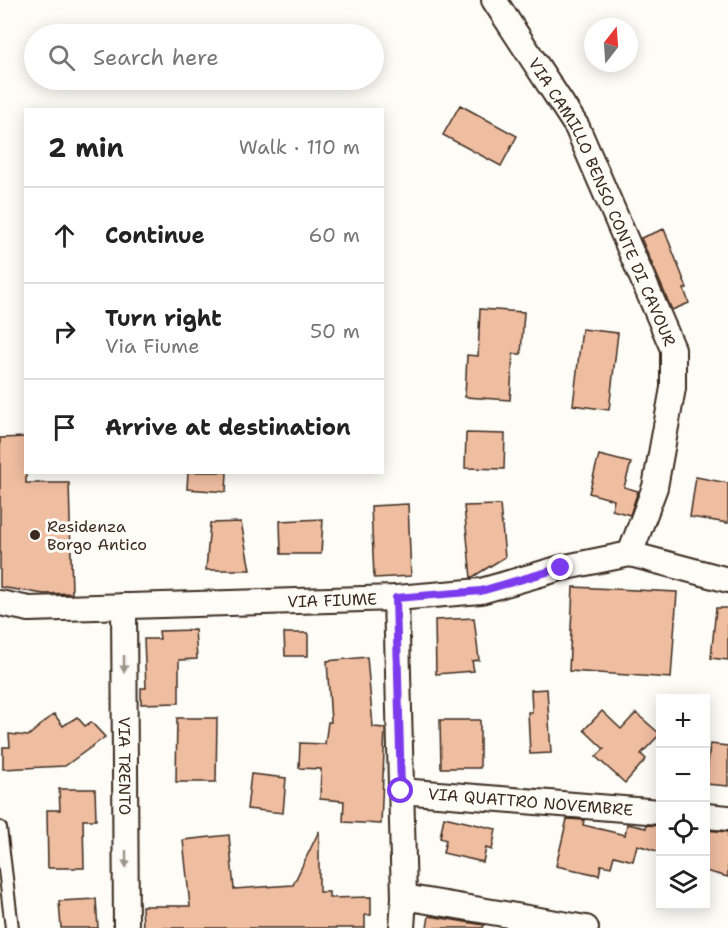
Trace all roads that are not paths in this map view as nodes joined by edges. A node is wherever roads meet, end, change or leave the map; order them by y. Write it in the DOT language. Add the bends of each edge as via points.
graph roads {
  1 [pos="494,0"];
  2 [pos="630,554"];
  3 [pos="728,580"];
  4 [pos="396,598"];
  5 [pos="0,603"];
  6 [pos="124,606"];
  7 [pos="401,791"];
  8 [pos="656,812"];
  9 [pos="710,816"];
  10 [pos="728,818"];
  11 [pos="0,828"];
  12 [pos="404,897"];
  13 [pos="12,928"];
  14 [pos="126,928"];
  15 [pos="402,928"];
  16 [pos="586,928"];
  1 -- 2 [label="street, VIA CAMILLO BENSO CONTE DI CAVOUR" via="577,127 673,349 673,388 655,487"];
  2 -- 3 [label="street, VIA FIUME"];
  2 -- 4 [label="street, VIA FIUME" via="481,591"];
  4 -- 6 [label="street, VIA FIUME"];
  4 -- 7 [label="street"];
  5 -- 6 [label="street, VIA FIUME" via="29,609"];
  6 -- 14 [label="street, VIA TRENTO, one-way"];
  7 -- 8 [label="street, VIA QUATTRO NOVEMBRE"];
  7 -- 12 [label="street"];
  9 -- 10 [label="street"];
  11 -- 13 [label="lane"];
  12 -- 15 [label="street"];
  12 -- 16 [label="street"];
}
